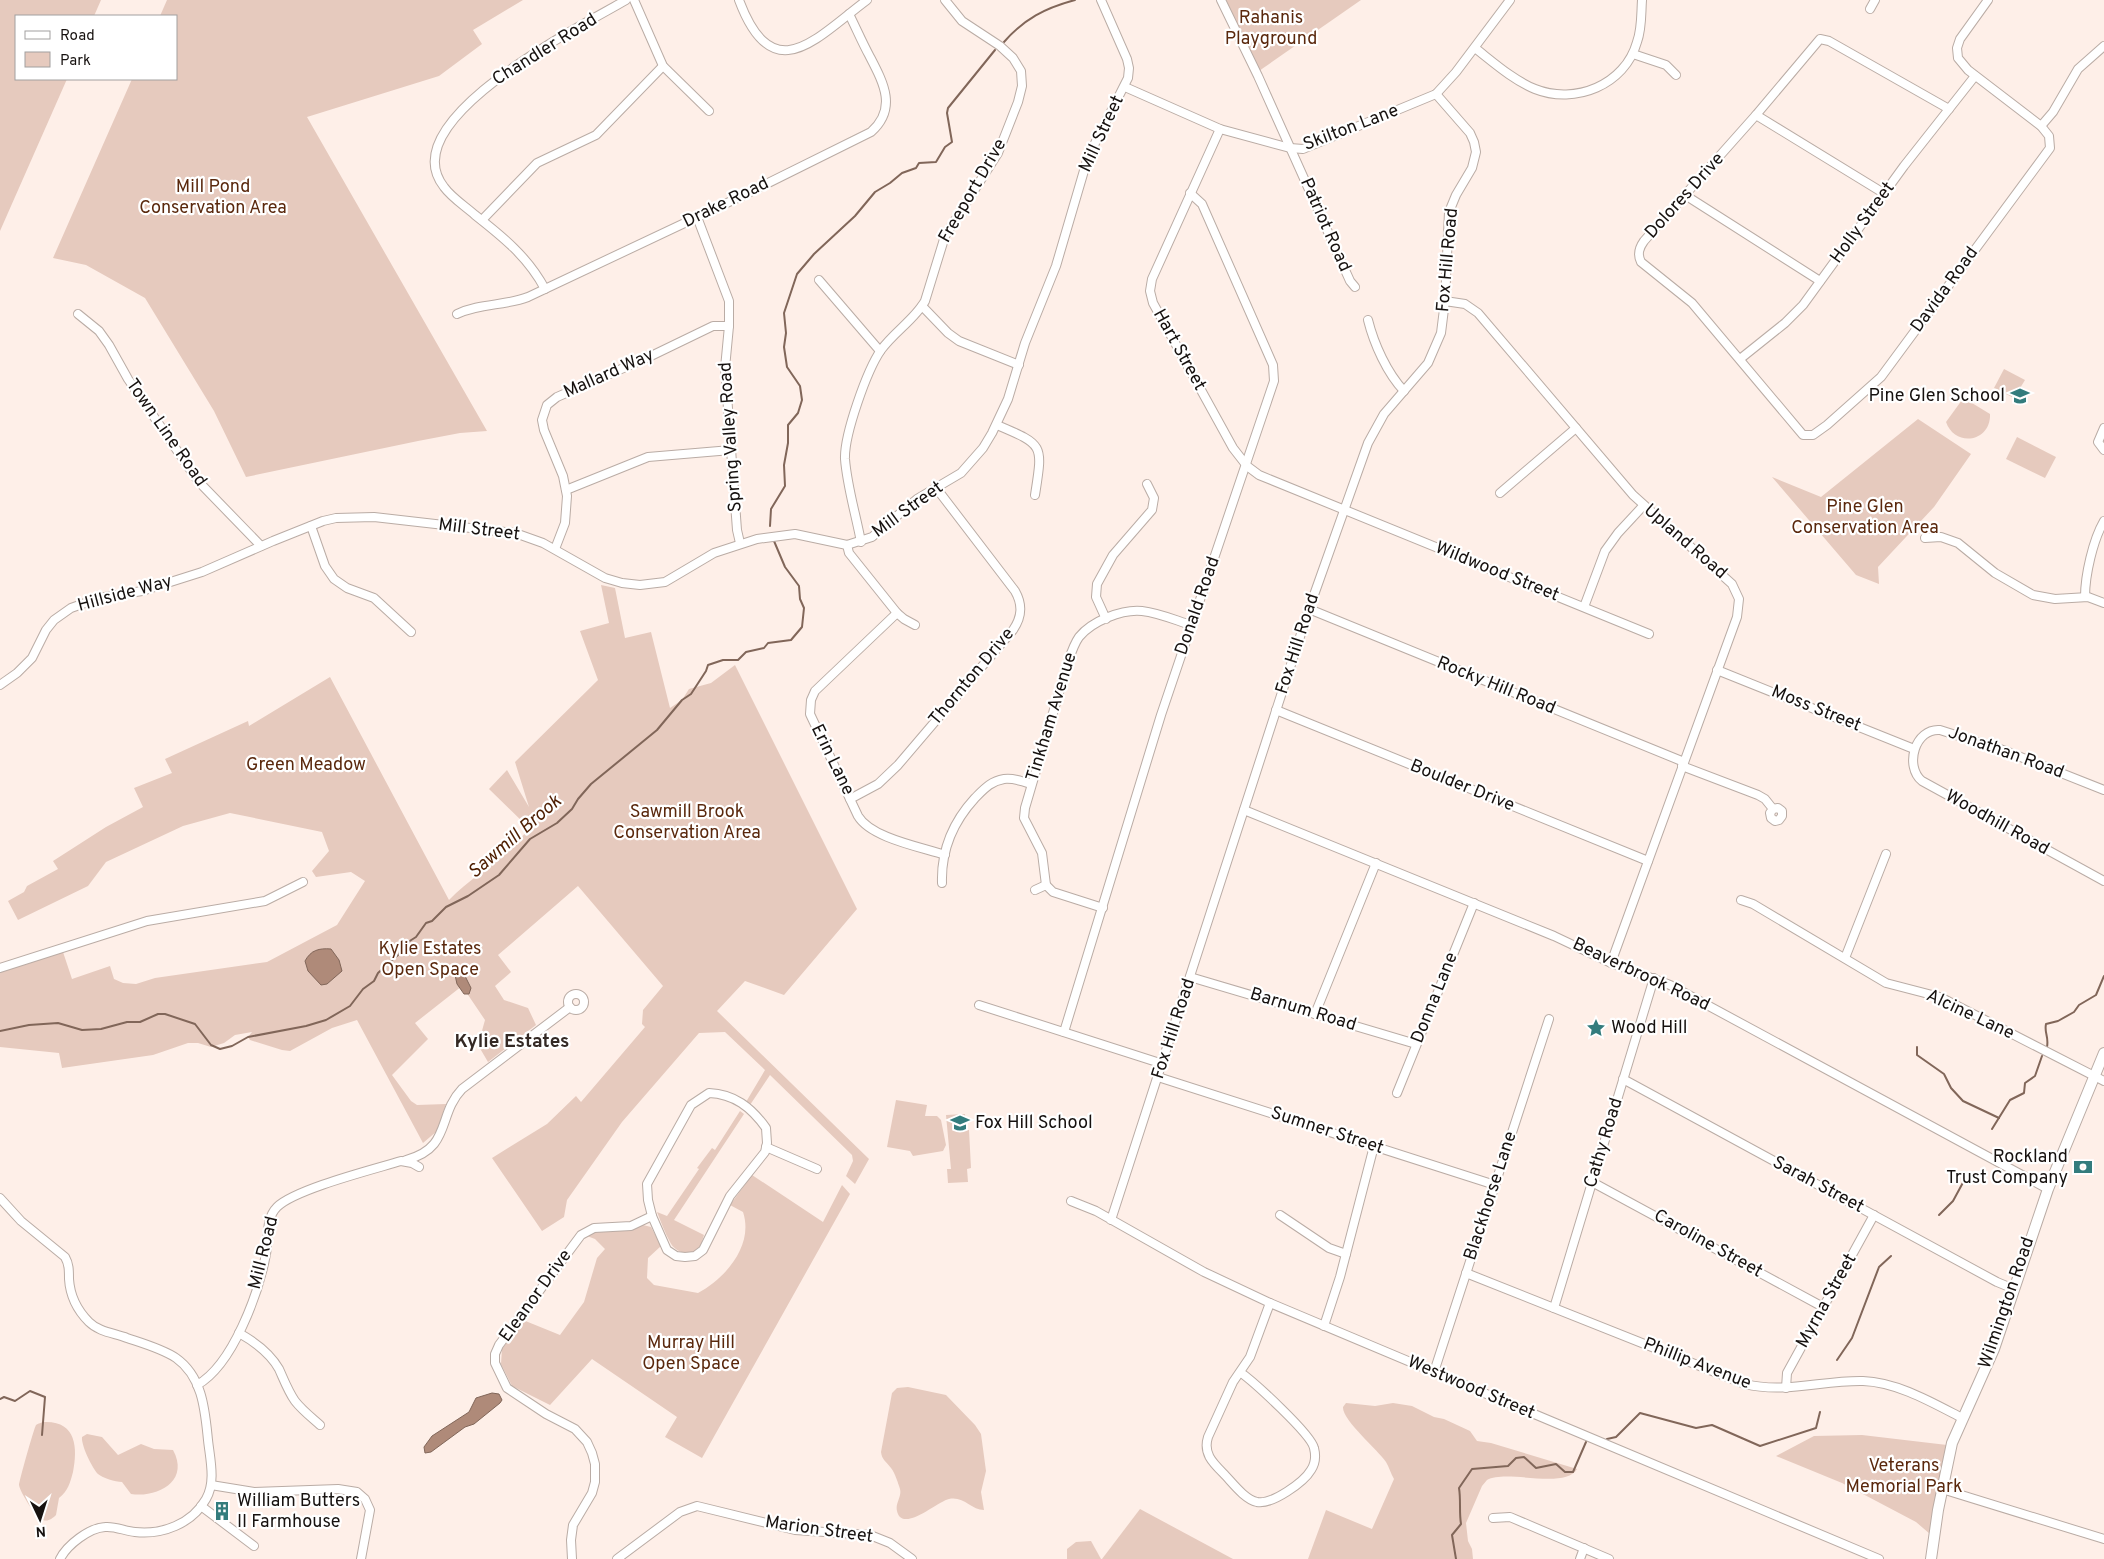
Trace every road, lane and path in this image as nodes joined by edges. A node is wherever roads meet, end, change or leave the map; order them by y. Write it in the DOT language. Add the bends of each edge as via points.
graph roads {
  1 [pos="626,0"];
  2 [pos="634,0"];
  3 [pos="739,0"];
  4 [pos="867,0"];
  5 [pos="945,0"];
  6 [pos="1101,0"];
  7 [pos="1221,0"];
  8 [pos="1510,0"];
  9 [pos="1642,0"];
  10 [pos="1875,0"];
  11 [pos="1988,0"];
  12 [pos="1870,9"];
  13 [pos="848,14"];
  14 [pos="2104,46"];
  15 [pos="1474,48"];
  16 [pos="1633,54"];
  17 [pos="663,66"];
  18 [pos="1676,75"];
  19 [pos="1975,76"];
  20 [pos="1125,87"];
  21 [pos="1436,94"];
  22 [pos="1949,109"];
  23 [pos="709,111"];
  24 [pos="1756,115"];
  25 [pos="2040,126"];
  26 [pos="1220,129"];
  27 [pos="1290,148"];
  28 [pos="1190,193"];
  29 [pos="1885,194"];
  30 [pos="1685,195"];
  31 [pos="697,217"];
  32 [pos="482,220"];
  33 [pos="819,280"];
  34 [pos="1820,281"];
  35 [pos="1355,287"];
  36 [pos="545,289"];
  37 [pos="1445,301"];
  38 [pos="922,306"];
  39 [pos="78,314"];
  40 [pos="457,314"];
  41 [pos="1368,320"];
  42 [pos="729,326"];
  43 [pos="880,351"];
  44 [pos="1740,359"];
  45 [pos="1018,365"];
  46 [pos="1404,391"];
  47 [pos="996,425"];
  48 [pos="1576,428"];
  49 [pos="2104,428"];
  50 [pos="1808,436"];
  51 [pos="731,450"];
  52 [pos="2104,450"];
  53 [pos="1246,465"];
  54 [pos="1148,484"];
  55 [pos="936,489"];
  56 [pos="566,490"];
  57 [pos="1500,493"];
  58 [pos="1035,495"];
  59 [pos="1643,506"];
  60 [pos="1345,510"];
  61 [pos="2104,521"];
  62 [pos="311,526"];
  63 [pos="1925,538"];
  64 [pos="861,542"];
  65 [pos="740,543"];
  66 [pos="847,545"];
  67 [pos="261,546"];
  68 [pos="555,549"];
  69 [pos="250,551"];
  70 [pos="2085,597"];
  71 [pos="2104,603"];
  72 [pos="1584,608"];
  73 [pos="1309,609"];
  74 [pos="897,613"];
  75 [pos="1106,619"];
  76 [pos="916,625"];
  77 [pos="1191,625"];
  78 [pos="411,632"];
  79 [pos="1649,634"];
  80 [pos="1717,670"];
  81 [pos="0,686"];
  82 [pos="1276,710"];
  83 [pos="1914,749"];
  84 [pos="1683,764"];
  85 [pos="1031,784"];
  86 [pos="2104,790"];
  87 [pos="850,798"];
  88 [pos="1773,809"];
  89 [pos="1244,810"];
  90 [pos="1886,854"];
  91 [pos="945,855"];
  92 [pos="1648,861"];
  93 [pos="1376,864"];
  94 [pos="2104,881"];
  95 [pos="303,882"];
  96 [pos="942,883"];
  97 [pos="1046,885"];
  98 [pos="1035,890"];
  99 [pos="1741,900"];
  100 [pos="1474,903"];
  101 [pos="1103,908"];
  102 [pos="1845,958"];
  103 [pos="1611,963"];
  104 [pos="0,968"];
  105 [pos="1190,977"];
  106 [pos="1654,978"];
  107 [pos="979,1005"];
  108 [pos="570,1007"];
  109 [pos="1315,1014"];
  110 [pos="1549,1019"];
  111 [pos="1064,1032"];
  112 [pos="1416,1044"];
  113 [pos="2104,1053"];
  114 [pos="1162,1064"];
  115 [pos="1158,1078"];
  116 [pos="1624,1079"];
  117 [pos="2099,1079"];
  118 [pos="1397,1093"];
  119 [pos="1374,1146"];
  120 [pos="766,1147"];
  121 [pos="401,1161"];
  122 [pos="420,1167"];
  123 [pos="817,1169"];
  124 [pos="1592,1182"];
  125 [pos="1495,1185"];
  126 [pos="2048,1189"];
  127 [pos="0,1198"];
  128 [pos="1071,1200"];
  129 [pos="1280,1215"];
  130 [pos="1874,1215"];
  131 [pos="652,1216"];
  132 [pos="1111,1220"];
  133 [pos="1346,1254"];
  134 [pos="1466,1273"];
  135 [pos="2014,1289"];
  136 [pos="1270,1303"];
  137 [pos="1823,1307"];
  138 [pos="1554,1308"];
  139 [pos="1324,1326"];
  140 [pos="239,1333"];
  141 [pos="1240,1372"];
  142 [pos="1434,1372"];
  143 [pos="198,1385"];
  144 [pos="1786,1388"];
  145 [pos="1962,1418"];
  146 [pos="320,1426"];
  147 [pos="212,1485"];
  148 [pos="1942,1489"];
  149 [pos="201,1506"];
  150 [pos="1494,1518"];
  151 [pos="2104,1539"];
  152 [pos="254,1546"];
  153 [pos="1584,1548"];
  154 [pos="60,1559"];
  155 [pos="361,1559"];
  156 [pos="572,1559"];
  157 [pos="617,1559"];
  158 [pos="912,1559"];
  159 [pos="1580,1559"];
  160 [pos="1609,1559"];
  161 [pos="1879,1559"];
  162 [pos="1931,1559"];
  1 -- 32 [label="street, Chandler Road" via="497,77 440,137 434,158 439,179 449,193"];
  2 -- 17 [label="street"];
  3 -- 13 [label="street" via="763,41 783,51 805,46"];
  4 -- 13 [label="street"];
  5 -- 38 [label="street, Freeport Drive" via="962,22 1013,58 1020,71 1022,86 998,153 945,236"];
  6 -- 20 [label="street, Mill Street" via="1128,63"];
  7 -- 27 [label="street, Patriot Road"];
  8 -- 15 [label="street, Skilton Lane"];
  9 -- 16 [label="street" via="1639,35"];
  10 -- 12 [label="street"];
  11 -- 19 [label="street" via="1957,48 1960,62"];
  13 -- 31 [label="street, Drake Road" via="886,92 886,108 879,123 864,136"];
  14 -- 25 [label="street" via="2078,69 2057,106"];
  15 -- 16 [label="street" via="1528,86 1542,92 1565,95 1602,86 1619,73"];
  15 -- 21 [label="street, Skilton Lane"];
  16 -- 18 [label="street" via="1666,65"];
  17 -- 23 [label="street"];
  17 -- 32 [label="street" via="596,135 537,163"];
  19 -- 22 [label="street, Holly Street"];
  19 -- 25 [label="street"];
  20 -- 26 [label="street, Skilton Lane"];
  20 -- 45 [label="street, Mill Street" via="1088,157 1056,266"];
  21 -- 27 [label="street, Skilton Lane" via="1309,147"];
  21 -- 37 [label="street, Fox Hill Road" via="1467,129 1476,149 1472,168 1449,212"];
  22 -- 24 [label="street, Dolores Drive" via="1821,39 1814,43"];
  22 -- 29 [label="street, Holly Street"];
  24 -- 29 [label="street"];
  24 -- 30 [label="street, Dolores Drive"];
  25 -- 50 [label="street, Davida Road" via="2049,138 2048,152 1895,359 1864,394 1827,425"];
  26 -- 27 [label="street, Skilton Lane"];
  26 -- 28 [label="street, Hart Street"];
  27 -- 35 [label="street, Patriot Road"];
  28 -- 53 [label="street, Donald Road" via="1202,204 1274,370 1274,384"];
  28 -- 53 [label="street, Hart Street" via="1152,279 1150,294 1233,448"];
  29 -- 34 [label="street, Holly Street"];
  30 -- 34 [label="street"];
  30 -- 44 [label="street, Dolores Drive" via="1644,241 1638,258 1692,303"];
  31 -- 36 [label="street, Drake Road"];
  31 -- 42 [label="street, Spring Valley Road" via="729,297"];
  32 -- 36 [label="street, Chandler Road" via="518,250"];
  33 -- 43 [label="street"];
  34 -- 44 [label="street, Holly Street" via="1785,323"];
  36 -- 40 [label="street, Drake Road" via="510,303 470,308"];
  37 -- 46 [label="street, Fox Hill Road" via="1442,330 1435,349"];
  37 -- 48 [label="street, Upland Road" via="1462,303 1475,310"];
  38 -- 43 [label="street, Freeport Drive"];
  38 -- 45 [label="street" via="959,341"];
  39 -- 67 [label="street, Town Line Road" via="109,345 132,386 198,482"];
  41 -- 46 [label="street" via="1390,373"];
  42 -- 51 [label="street, Spring Valley Road" via="725,368"];
  42 -- 56 [label="street, Mallard Way" via="712,327 549,403 543,425"];
  43 -- 64 [label="street, Freeport Drive" via="860,399 846,449 846,468"];
  44 -- 50 [label="street, Dolores Drive" via="1801,434"];
  45 -- 47 [label="street, Mill Street"];
  46 -- 60 [label="street, Fox Hill Road" via="1376,425"];
  47 -- 55 [label="street, Mill Street" via="971,463"];
  47 -- 58 [label="street" via="1028,439 1036,447 1039,458"];
  48 -- 57 [label="street"];
  48 -- 59 [label="street, Upland Road"];
  49 -- 52 [label="street" via="2098,442"];
  51 -- 56 [label="street" via="645,458"];
  51 -- 65 [label="street, Spring Valley Road"];
  53 -- 60 [label="street, Hart Street" via="1259,475"];
  53 -- 77 [label="street, Donald Road"];
  54 -- 75 [label="street" via="1155,499 1152,510 1113,555 1097,584 1097,600"];
  55 -- 64 [label="street, Mill Street" via="917,499 877,534"];
  55 -- 87 [label="street, Thornton Drive" via="1015,591 1021,608 1019,619 898,765 878,784"];
  56 -- 68 [label="street, Mallard Way" via="565,523"];
  59 -- 72 [label="street" via="1605,551"];
  59 -- 80 [label="street, Upland Road" via="1729,581 1736,591 1738,611"];
  60 -- 72 [label="street, Wildwood Street"];
  60 -- 73 [label="street, Fox Hill Road"];
  61 -- 70 [label="street" via="2097,535"];
  62 -- 67 [label="street, Mill Street"];
  62 -- 68 [label="street, Mill Street" via="336,518 374,517 515,533"];
  62 -- 78 [label="street" via="330,575 347,588 374,598"];
  63 -- 70 [label="street" via="1941,537 1958,543 1995,573 2033,595 2055,599"];
  64 -- 66 [label="street, Mill Street"];
  65 -- 66 [label="street, Mill Street" via="795,534"];
  65 -- 68 [label="street, Mill Street" via="714,552 668,581 646,585 605,578"];
  66 -- 74 [label="street" via="849,553"];
  67 -- 69 [label="street, Mill Street"];
  69 -- 81 [label="street, Hillside Way" via="170,583 99,598 71,608 52,622 32,658"];
  70 -- 71 [label="street"];
  72 -- 79 [label="street, Wildwood Street"];
  73 -- 82 [label="street, Fox Hill Road"];
  73 -- 84 [label="street, Rocky Hill Road"];
  74 -- 76 [label="street"];
  74 -- 87 [label="street, Erin Lane" via="818,687 811,700 812,721"];
  75 -- 77 [label="street, Tinkham Avenue" via="1123,612 1144,611"];
  75 -- 85 [label="street, Tinkham Avenue" via="1087,629 1075,643"];
  77 -- 101 [label="street, Donald Road"];
  80 -- 83 [label="street, Moss Street"];
  80 -- 84 [label="street, Upland Road"];
  82 -- 89 [label="street, Fox Hill Road"];
  82 -- 92 [label="street, Boulder Drive"];
  83 -- 86 [label="street, Jonathan Road" via="1926,733 1942,730 2012,753"];
  83 -- 94 [label="street, Woodhill Road" via="1914,771 1922,781"];
  84 -- 88 [label="street, Rocky Hill Road" via="1758,795"];
  84 -- 92 [label="street, Upland Road"];
  85 -- 91 [label="street" via="1009,779 986,787 957,820"];
  85 -- 97 [label="street, Tinkham Avenue" via="1024,816 1042,854"];
  87 -- 91 [label="street, Erin Lane" via="860,818 871,830"];
  89 -- 93 [label="street, Beaverbrook Road"];
  89 -- 105 [label="street, Fox Hill Road"];
  90 -- 102 [label="street"];
  91 -- 96 [label="street"];
  92 -- 103 [label="street, Upland Road"];
  93 -- 100 [label="street, Beaverbrook Road"];
  93 -- 109 [label="street"];
  95 -- 104 [label="street" via="265,901 147,921"];
  97 -- 98 [label="street"];
  97 -- 101 [label="street" via="1053,892"];
  99 -- 102 [label="street, Alcine Lane"];
  100 -- 103 [label="street, Beaverbrook Road"];
  100 -- 112 [label="street, Donna Lane"];
  101 -- 111 [label="street, Donald Road"];
  102 -- 117 [label="street, Alcine Lane" via="1888,984 1946,1000"];
  103 -- 106 [label="street, Beaverbrook Road"];
  105 -- 109 [label="street, Barnum Road"];
  105 -- 114 [label="street, Fox Hill Road"];
  106 -- 116 [label="street, Cathy Road"];
  106 -- 126 [label="street, Beaverbrook Road"];
  107 -- 111 [label="street"];
  108 -- 121 [label="street, Mill Road" via="462,1089 454,1099 436,1142 419,1156"];
  109 -- 112 [label="street, Barnum Road"];
  110 -- 125 [label="street, Blackhorse Lane"];
  111 -- 114 [label="street"];
  112 -- 118 [label="street, Donna Lane"];
  113 -- 117 [label="main road, Wilmington Road"];
  114 -- 115 [label="street, Fox Hill Road"];
  115 -- 119 [label="street, Sumner Street"];
  115 -- 132 [label="street, Fox Hill Road"];
  116 -- 124 [label="street, Cathy Road"];
  116 -- 130 [label="street, Sarah Street"];
  117 -- 126 [label="main road, Wilmington Road"];
  119 -- 125 [label="street, Sumner Street"];
  119 -- 133 [label="street"];
  120 -- 123 [label="street"];
  120 -- 131 [label="street" via="730,1196 706,1246 699,1253 680,1257 667,1250"];
  120 -- 131 [label="street" via="766,1128 742,1103 721,1094 709,1093 701,1097 691,1105 647,1184"];
  121 -- 122 [label="street"];
  121 -- 140 [label="street, Mill Road" via="299,1194 279,1205 270,1217 263,1267"];
  124 -- 137 [label="street, Caroline Street"];
  124 -- 138 [label="street, Cathy Road"];
  125 -- 134 [label="street, Blackhorse Lane"];
  126 -- 135 [label="main road, Wilmington Road"];
  127 -- 143 [label="street" via="21,1221 65,1257 73,1298 89,1322 176,1358"];
  128 -- 132 [label="street, Westwood Street"];
  129 -- 133 [label="street" via="1329,1248"];
  130 -- 135 [label="street, Sarah Street"];
  130 -- 137 [label="street, Myrna Street"];
  131 -- 156 [label="street, Eleanor Drive" via="631,1226 594,1228 581,1235 495,1354 496,1366 507,1388 575,1429 592,1453 595,1482 573,1525"];
  132 -- 136 [label="street, Westwood Street" via="1204,1272"];
  133 -- 139 [label="street"];
  134 -- 138 [label="street, Phillip Avenue"];
  134 -- 142 [label="street, Blackhorse Lane"];
  135 -- 145 [label="main road, Wilmington Road" via="1994,1349"];
  136 -- 139 [label="street, Westwood Street"];
  136 -- 141 [label="street" via="1252,1352"];
  137 -- 144 [label="street, Myrna Street" via="1787,1374"];
  138 -- 144 [label="street, Phillip Avenue" via="1745,1384"];
  139 -- 142 [label="street, Westwood Street"];
  140 -- 143 [label="street, Mill Road" via="223,1363"];
  140 -- 146 [label="street" via="272,1358 298,1404"];
  141 -- 141 [label="street" via="1208,1437 1206,1451 1213,1463 1248,1498 1267,1502 1308,1474 1314,1462 1314,1449 1306,1434"];
  142 -- 161 [label="street, Westwood Street"];
  143 -- 147 [label="street" via="206,1420"];
  144 -- 145 [label="street, Phillip Avenue" via="1848,1381 1875,1382"];
  145 -- 148 [label="main road, Wilmington Road" via="1948,1456"];
  147 -- 149 [label="street"];
  147 -- 155 [label="street" via="254,1492 338,1489 357,1492 370,1510"];
  148 -- 151 [label="street"];
  148 -- 162 [label="main road, Wilmington Road"];
  149 -- 152 [label="street"];
  149 -- 154 [label="street" via="184,1522 165,1531 143,1533 99,1528 71,1546"];
  150 -- 153 [label="street" via="1509,1517"];
  153 -- 159 [label="street"];
  153 -- 160 [label="street"];
  157 -- 158 [label="street, Marion Street" via="692,1506 795,1530 870,1535 890,1543"];
}
